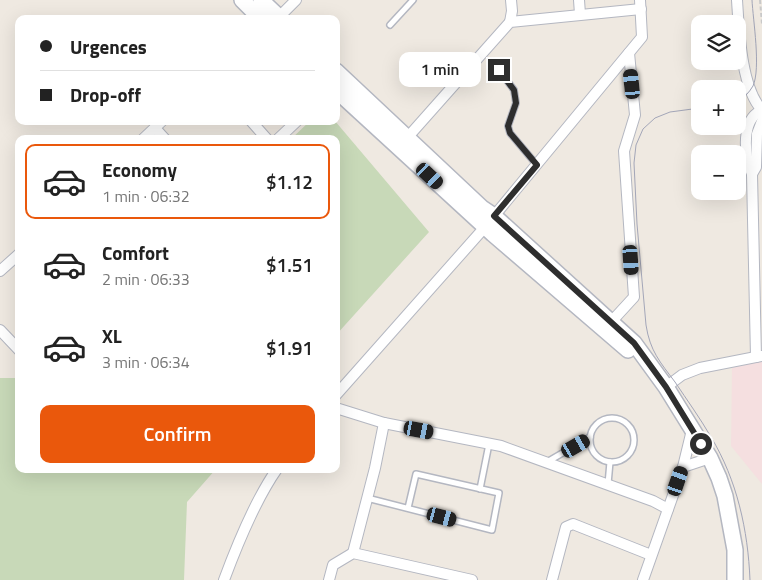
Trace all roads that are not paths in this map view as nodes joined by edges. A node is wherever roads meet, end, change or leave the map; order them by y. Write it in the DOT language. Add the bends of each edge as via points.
graph roads {
  1 [pos="242,0"];
  2 [pos="261,0"];
  3 [pos="296,0"];
  4 [pos="413,0"];
  5 [pos="511,0"];
  6 [pos="579,0"];
  7 [pos="737,0"];
  8 [pos="640,4"];
  9 [pos="580,14"];
  10 [pos="257,15"];
  11 [pos="276,15"];
  12 [pos="282,15"];
  13 [pos="510,22"];
  14 [pos="390,25"];
  15 [pos="629,53"];
  16 [pos="499,70"];
  17 [pos="340,76"];
  18 [pos="340,93"];
  19 [pos="762,114"];
  20 [pos="158,125"];
  21 [pos="255,125"];
  22 [pos="293,125"];
  23 [pos="147,135"];
  24 [pos="263,135"];
  25 [pos="282,135"];
  26 [pos="407,138"];
  27 [pos="537,165"];
  28 [pos="758,199"];
  29 [pos="490,222"];
  30 [pos="15,258"];
  31 [pos="0,271"];
  32 [pos="612,321"];
  33 [pos="0,330"];
  34 [pos="15,346"];
  35 [pos="759,356"];
  36 [pos="662,381"];
  37 [pos="340,391"];
  38 [pos="340,409"];
  39 [pos="384,423"];
  40 [pos="692,430"];
  41 [pos="590,437"];
  42 [pos="489,444"];
  43 [pos="710,458"];
  44 [pos="547,462"];
  45 [pos="610,462"];
  46 [pos="683,467"];
  47 [pos="273,473"];
  48 [pos="608,484"];
  49 [pos="480,489"];
  50 [pos="367,498"];
  51 [pos="408,508"];
  52 [pos="668,509"];
  53 [pos="353,553"];
  54 [pos="651,555"];
  55 [pos="224,580"];
  56 [pos="329,580"];
  57 [pos="472,580"];
  58 [pos="552,580"];
  59 [pos="643,580"];
  60 [pos="735,580"];
  1 -- 10 [label="main road"];
  2 -- 11 [label="main road"];
  3 -- 12 [label="street"];
  4 -- 14 [label="lane"];
  5 -- 13 [label="street"];
  6 -- 9 [label="street"];
  7 -- 19 [label="street" via="743,60 755,102"];
  8 -- 9 [label="street"];
  8 -- 15 [label="street" via="642,38"];
  9 -- 13 [label="street"];
  13 -- 26 [label="street"];
  15 -- 27 [label="street"];
  15 -- 32 [label="street" via="635,114 624,151 634,297"];
  16 -- 27 [label="lane" via="514,90 516,103 508,126 510,133"];
  17 -- 26 [label="main road"];
  18 -- 29 [label="main road"];
  19 -- 28 [label="street" via="757,134 756,167 752,174"];
  20 -- 23 [label="street"];
  21 -- 24 [label="street"];
  22 -- 25 [label="street"];
  26 -- 29 [label="main road" via="482,208"];
  27 -- 29 [label="street"];
  28 -- 35 [label="street"];
  29 -- 32 [label="main road"];
  29 -- 36 [label="main road"];
  29 -- 37 [label="street"];
  30 -- 31 [label="street"];
  32 -- 36 [label="main road" via="634,343"];
  33 -- 34 [label="street"];
  35 -- 36 [label="street" via="700,368"];
  36 -- 40 [label="main road"];
  38 -- 39 [label="street"];
  39 -- 42 [label="street"];
  39 -- 50 [label="street"];
  40 -- 43 [label="main road"];
  40 -- 46 [label="street"];
  41 -- 44 [label="lane"];
  41 -- 45 [label="lane" via="593,451"];
  41 -- 45 [label="lane" via="596,424 603,420 618,419 630,428 632,448 623,458"];
  42 -- 44 [label="street"];
  42 -- 49 [label="lane"];
  43 -- 46 [label="street"];
  43 -- 60 [label="main road" via="725,496 734,550"];
  44 -- 48 [label="street"];
  45 -- 48 [label="lane"];
  46 -- 52 [label="street"];
  47 -- 55 [label="street"];
  48 -- 52 [label="street"];
  49 -- 51 [label="lane" via="416,474"];
  49 -- 51 [label="lane" via="499,493 492,530"];
  50 -- 51 [label="lane"];
  50 -- 53 [label="street"];
  52 -- 54 [label="street"];
  53 -- 56 [label="street" via="333,565"];
  53 -- 57 [label="street"];
  54 -- 58 [label="street" via="573,524 568,525"];
  54 -- 59 [label="street"];
}
